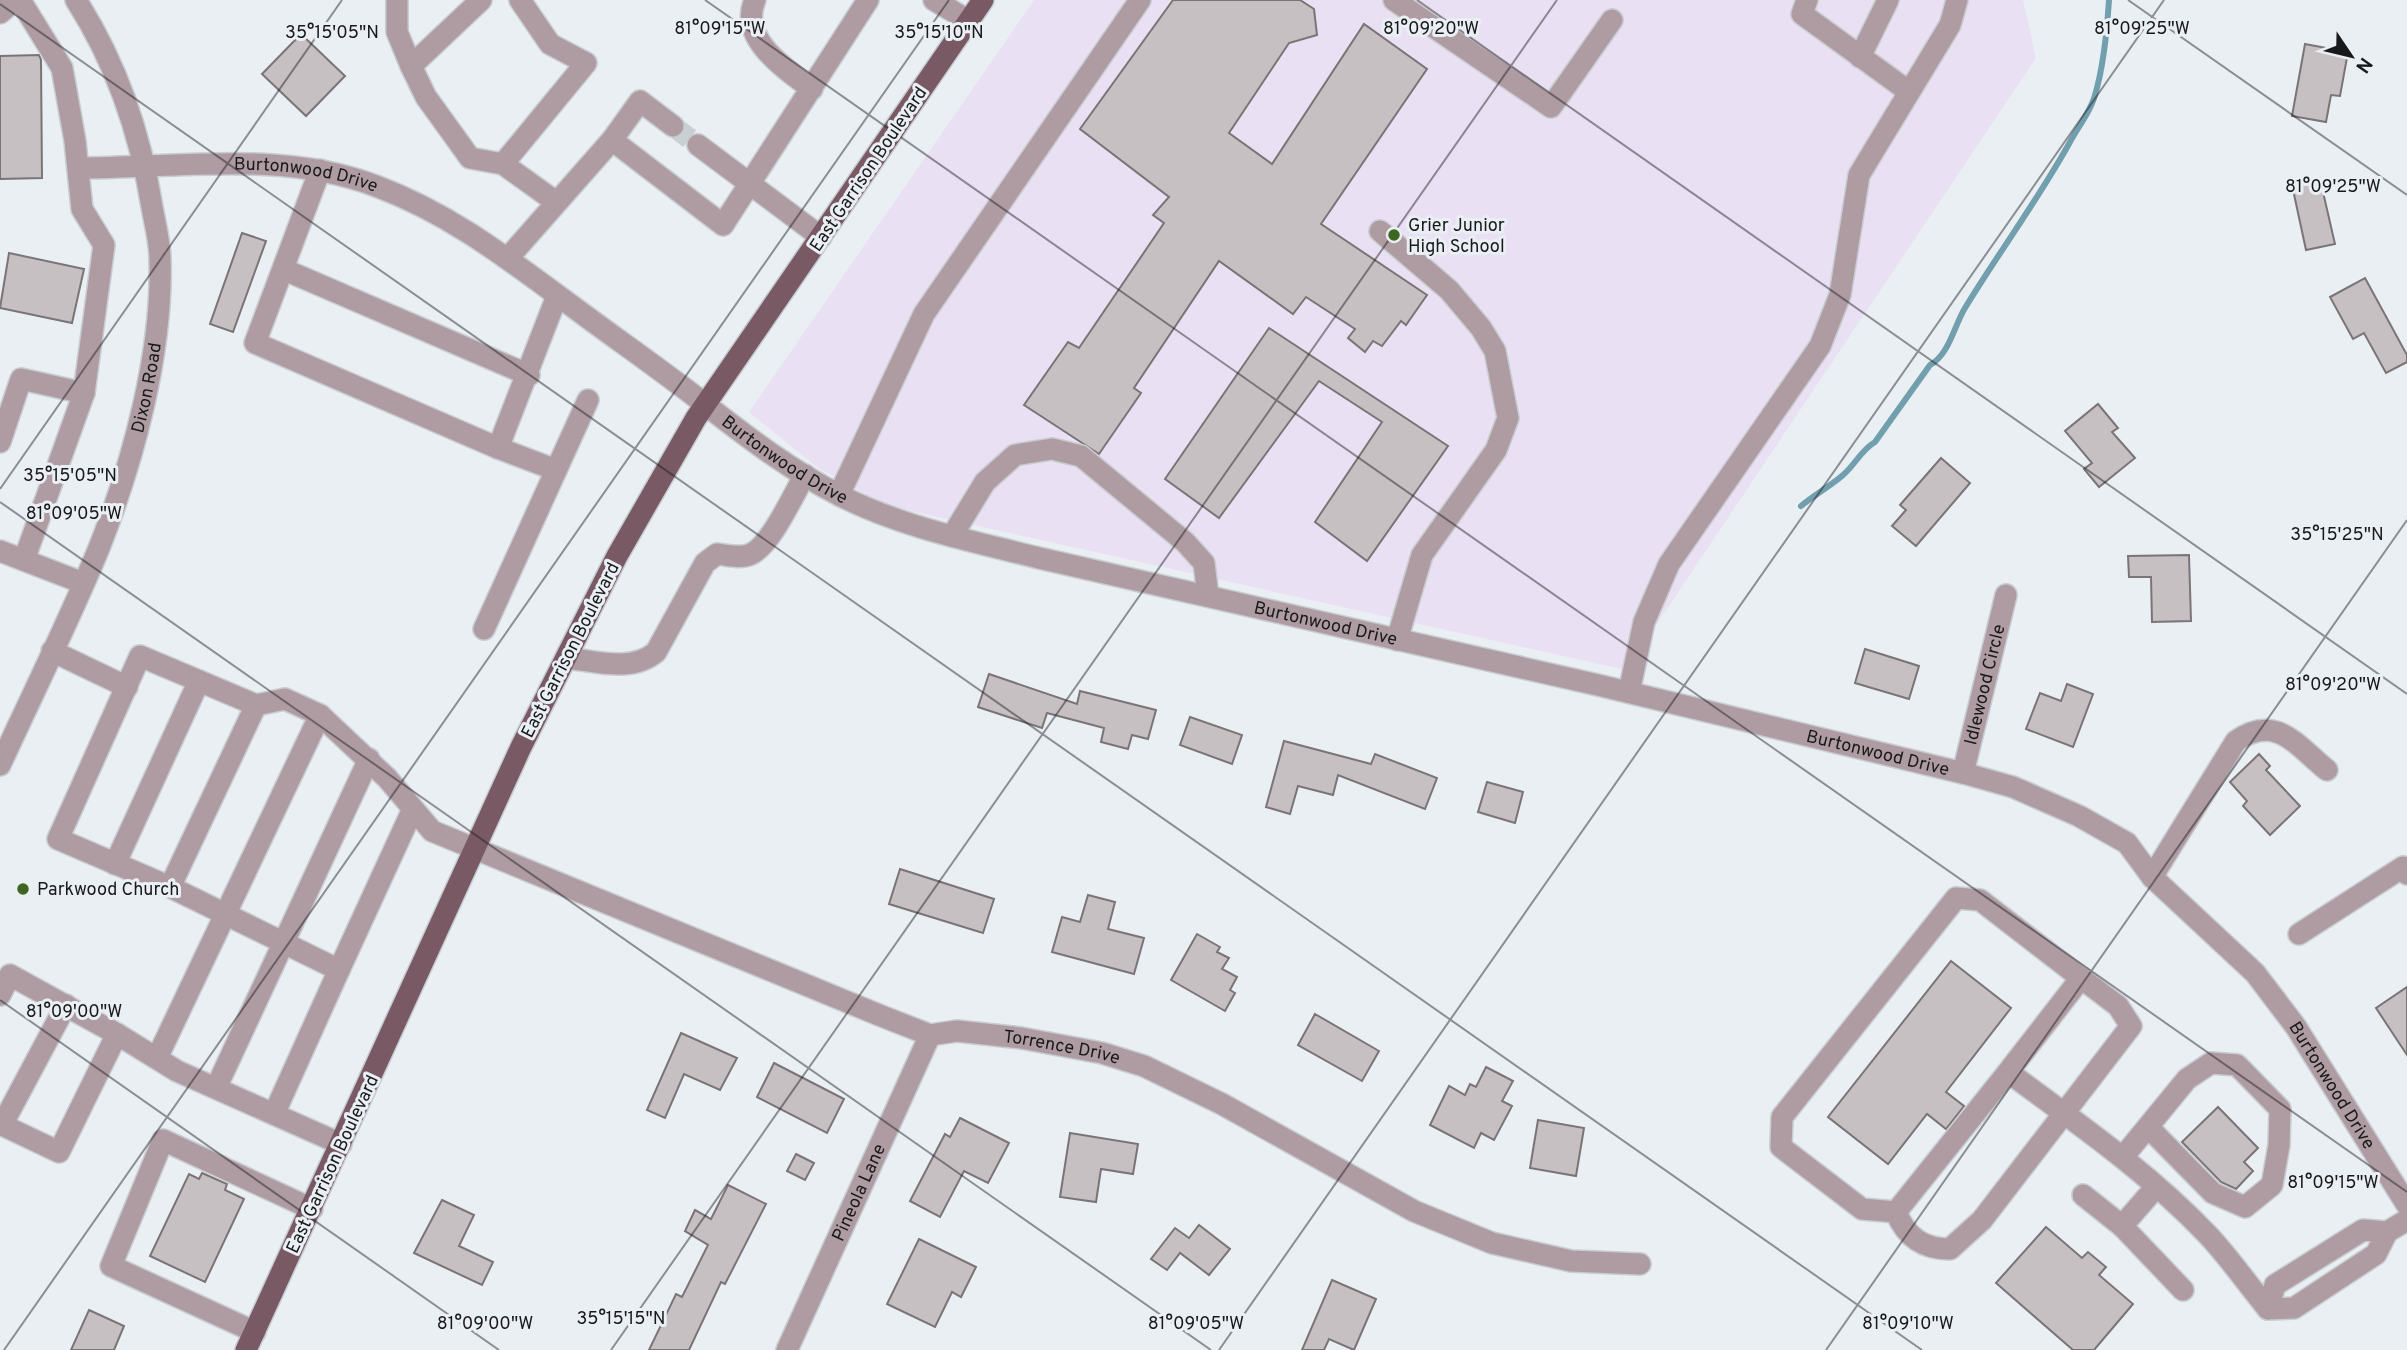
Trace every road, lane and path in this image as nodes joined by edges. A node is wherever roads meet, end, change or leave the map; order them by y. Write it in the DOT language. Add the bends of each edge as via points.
graph roads {
  1 [pos="18,0"];
  2 [pos="76,0"];
  3 [pos="397,0"];
  4 [pos="481,0"];
  5 [pos="520,0"];
  6 [pos="755,0"];
  7 [pos="868,0"];
  8 [pos="934,0"];
  9 [pos="983,0"];
  10 [pos="1140,0"];
  11 [pos="1394,0"];
  12 [pos="1807,0"];
  13 [pos="1888,0"];
  14 [pos="1956,0"];
  15 [pos="0,13"];
  16 [pos="1612,20"];
  17 [pos="969,21"];
  18 [pos="1860,57"];
  19 [pos="411,66"];
  20 [pos="812,89"];
  21 [pos="1908,91"];
  22 [pos="673,126"];
  23 [pos="612,140"];
  24 [pos="698,145"];
  25 [pos="503,164"];
  26 [pos="78,168"];
  27 [pos="146,168"];
  28 [pos="320,170"];
  29 [pos="751,186"];
  30 [pos="556,202"];
  31 [pos="1380,231"];
  32 [pos="821,237"];
  33 [pos="508,258"];
  34 [pos="285,270"];
  35 [pos="557,296"];
  36 [pos="529,375"];
  37 [pos="10,378"];
  38 [pos="84,393"];
  39 [pos="588,400"];
  40 [pos="706,405"];
  41 [pos="0,442"];
  42 [pos="498,448"];
  43 [pos="556,470"];
  44 [pos="804,475"];
  45 [pos="839,495"];
  46 [pos="953,536"];
  47 [pos="0,551"];
  48 [pos="24,560"];
  49 [pos="83,583"];
  50 [pos="2006,595"];
  51 [pos="1208,596"];
  52 [pos="484,629"];
  53 [pos="1397,640"];
  54 [pos="52,651"];
  55 [pos="565,658"];
  56 [pos="199,681"];
  57 [pos="127,687"];
  58 [pos="1629,692"];
  59 [pos="256,705"];
  60 [pos="320,715"];
  61 [pos="369,760"];
  62 [pos="0,765"];
  63 [pos="2327,770"];
  64 [pos="1964,773"];
  65 [pos="413,808"];
  66 [pos="475,848"];
  67 [pos="115,864"];
  68 [pos="2407,874"];
  69 [pos="2152,877"];
  70 [pos="170,887"];
  71 [pos="226,915"];
  72 [pos="2300,934"];
  73 [pos="284,943"];
  74 [pos="339,970"];
  75 [pos="2081,978"];
  76 [pos="0,995"];
  77 [pos="66,1005"];
  78 [pos="117,1034"];
  79 [pos="930,1035"];
  80 [pos="157,1058"];
  81 [pos="2008,1072"];
  82 [pos="216,1088"];
  83 [pos="274,1114"];
  84 [pos="2066,1115"];
  85 [pos="1,1125"];
  86 [pos="2149,1128"];
  87 [pos="341,1144"];
  88 [pos="2123,1157"];
  89 [pos="2156,1187"];
  90 [pos="2083,1195"];
  91 [pos="2407,1205"];
  92 [pos="312,1209"];
  93 [pos="1896,1212"];
  94 [pos="2407,1220"];
  95 [pos="2122,1226"];
  96 [pos="2386,1232"];
  97 [pos="1640,1264"];
  98 [pos="2183,1290"];
  99 [pos="2268,1310"];
  100 [pos="253,1344"];
  101 [pos="787,1350"];
  1 -- 15 [label="street"];
  1 -- 26 [label="street" via="62,68"];
  2 -- 27 [label="street, Dixon Road" via="122,87"];
  3 -- 19 [label="street" via="397,32"];
  4 -- 19 [label="street"];
  5 -- 25 [label="street" via="550,44 586,63"];
  6 -- 20 [label="street" via="750,10 755,36"];
  7 -- 20 [label="street"];
  8 -- 17 [label="street"];
  9 -- 17 [label="main road, East Garrison Boulevard"];
  10 -- 45 [label="street" via="925,314"];
  11 -- 16 [label="street" via="1552,107"];
  12 -- 18 [label="street" via="1802,15"];
  13 -- 18 [label="street"];
  14 -- 21 [label="street" via="1950,25"];
  17 -- 32 [label="main road, East Garrison Boulevard"];
  18 -- 21 [label="street"];
  19 -- 25 [label="street" via="426,97 470,158"];
  20 -- 29 [label="street"];
  21 -- 58 [label="street" via="1859,175 1840,295 1820,346 1669,565 1644,622"];
  22 -- 23 [label="street" via="640,101"];
  23 -- 29 [label="street" via="723,225"];
  23 -- 30 [label="street"];
  24 -- 29 [label="street"];
  25 -- 30 [label="street"];
  26 -- 27 [label="street, Burtonwood Drive"];
  26 -- 38 [label="street" via="82,209 104,246"];
  27 -- 28 [label="street, Burtonwood Drive" via="206,164"];
  27 -- 49 [label="street, Dixon Road" via="160,258 153,350 135,441"];
  28 -- 33 [label="street, Burtonwood Drive" via="375,185 450,219"];
  28 -- 34 [label="street"];
  29 -- 32 [label="street"];
  30 -- 33 [label="street"];
  31 -- 53 [label="street" via="1449,290 1481,328 1495,351 1508,418 1496,450 1422,555"];
  32 -- 40 [label="main road, East Garrison Boulevard"];
  33 -- 35 [label="street, Burtonwood Drive"];
  34 -- 36 [label="street"];
  34 -- 42 [label="street" via="255,343"];
  35 -- 36 [label="street"];
  35 -- 40 [label="street, Burtonwood Drive"];
  36 -- 42 [label="street"];
  37 -- 38 [label="street"];
  37 -- 41 [label="street"];
  38 -- 48 [label="street"];
  39 -- 43 [label="street"];
  40 -- 44 [label="street, Burtonwood Drive"];
  40 -- 55 [label="main road, East Garrison Boulevard" via="617,556"];
  42 -- 43 [label="street"];
  43 -- 52 [label="street"];
  44 -- 45 [label="street, Burtonwood Drive"];
  44 -- 55 [label="street" via="764,544 754,553 743,557 717,554 705,563 656,652 645,662 633,665"];
  45 -- 46 [label="street, Burtonwood Drive" via="873,511"];
  46 -- 51 [label="street, Burtonwood Drive"];
  46 -- 51 [label="street" via="985,482 1015,455 1052,449 1081,456 1185,542 1204,564"];
  47 -- 48 [label="street"];
  48 -- 49 [label="street"];
  49 -- 54 [label="street, Dixon Road"];
  50 -- 64 [label="street, Idlewood Circle"];
  51 -- 53 [label="street, Burtonwood Drive"];
  53 -- 58 [label="street, Burtonwood Drive"];
  54 -- 57 [label="street"];
  54 -- 62 [label="street, Dixon Road"];
  55 -- 66 [label="main road, East Garrison Boulevard"];
  56 -- 57 [label="street" via="140,656"];
  56 -- 59 [label="street"];
  56 -- 67 [label="street"];
  57 -- 67 [label="street" via="58,839"];
  58 -- 64 [label="street, Burtonwood Drive"];
  59 -- 60 [label="street, Torrence Drive" via="285,699"];
  59 -- 70 [label="street"];
  60 -- 61 [label="street, Torrence Drive"];
  60 -- 71 [label="street"];
  61 -- 65 [label="street, Torrence Drive"];
  61 -- 73 [label="street"];
  63 -- 69 [label="street" via="2283,734 2252,729 2236,741"];
  64 -- 69 [label="street, Burtonwood Drive" via="2013,787 2079,816 2127,843"];
  65 -- 66 [label="street, Torrence Drive" via="432,831"];
  65 -- 74 [label="street"];
  66 -- 79 [label="street, Torrence Drive"];
  66 -- 87 [label="main road, East Garrison Boulevard"];
  67 -- 70 [label="street"];
  68 -- 72 [label="street" via="2403,867"];
  69 -- 91 [label="street, Burtonwood Drive" via="2255,973 2296,1027"];
  70 -- 71 [label="street"];
  71 -- 73 [label="street"];
  71 -- 80 [label="street"];
  73 -- 74 [label="street"];
  73 -- 82 [label="street"];
  74 -- 83 [label="street"];
  75 -- 81 [label="street"];
  75 -- 84 [label="street" via="2118,1006 2131,1026"];
  75 -- 93 [label="street" via="1980,900 1956,898 1782,1117 1780,1147 1862,1209"];
  76 -- 77 [label="street" via="10,975"];
  77 -- 78 [label="street"];
  77 -- 85 [label="street"];
  78 -- 80 [label="street"];
  78 -- 85 [label="street" via="59,1152"];
  79 -- 97 [label="street, Torrence Drive" via="957,1031 1021,1038 1144,1066 1405,1206 1492,1243 1571,1261"];
  79 -- 101 [label="street, Pineola Lane"];
  80 -- 82 [label="street"];
  81 -- 84 [label="street"];
  81 -- 93 [label="street"];
  82 -- 83 [label="street"];
  83 -- 87 [label="street"];
  84 -- 88 [label="street"];
  84 -- 93 [label="street" via="1982,1220 1950,1249 1928,1249 1902,1229"];
  86 -- 86 [label="street" via="2213,1193 2245,1207 2273,1185 2280,1109 2237,1065 2211,1063 2187,1079"];
  86 -- 88 [label="street"];
  87 -- 92 [label="main road, East Garrison Boulevard"];
  88 -- 89 [label="street"];
  89 -- 95 [label="street"];
  89 -- 99 [label="street" via="2208,1235"];
  90 -- 95 [label="street"];
  92 -- 100 [label="main road, East Garrison Boulevard"];
  92 -- 100 [label="street" via="163,1140 111,1266"];
  94 -- 96 [label="street"];
  95 -- 98 [label="street"];
  96 -- 99 [label="street" via="2376,1254 2304,1302 2294,1308"];
  96 -- 99 [label="street" via="2363,1230 2275,1285"];
}
